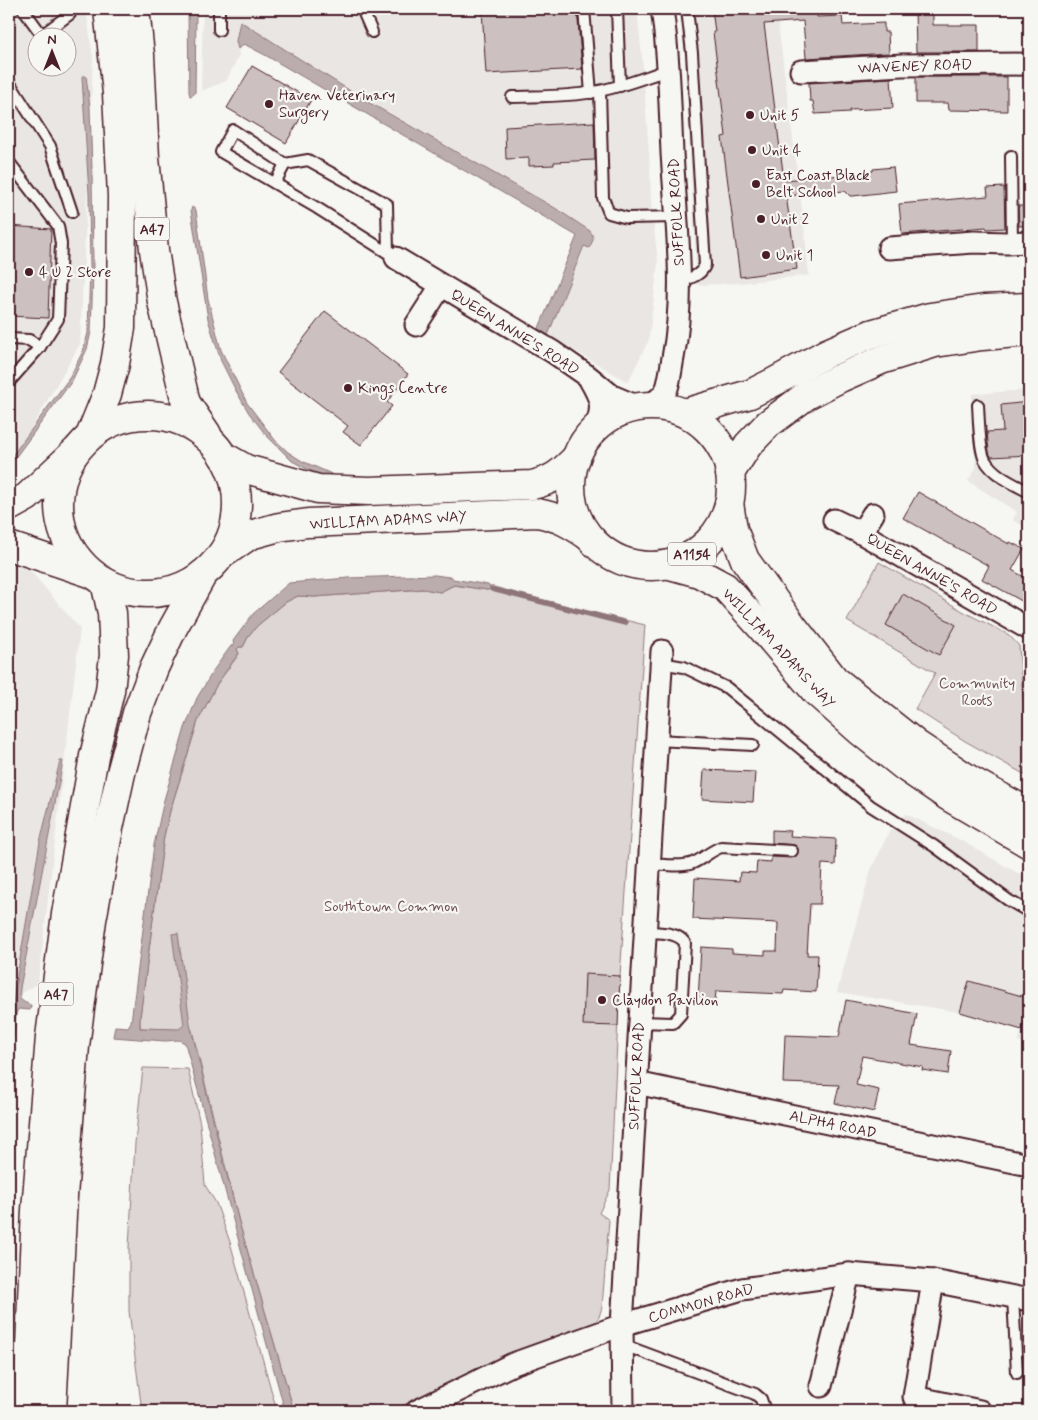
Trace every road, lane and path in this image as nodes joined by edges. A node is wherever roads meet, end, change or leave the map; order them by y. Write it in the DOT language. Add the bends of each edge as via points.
graph roads {
  1 [pos="23,9"];
  2 [pos="108,9"];
  3 [pos="135,9"];
  4 [pos="219,9"];
  5 [pos="362,9"];
  6 [pos="584,9"];
  7 [pos="617,9"];
  8 [pos="662,9"];
  9 [pos="687,9"];
  10 [pos="70,14"];
  11 [pos="218,30"];
  12 [pos="372,32"];
  13 [pos="1029,64"];
  14 [pos="668,70"];
  15 [pos="801,71"];
  16 [pos="9,82"];
  17 [pos="620,86"];
  18 [pos="596,92"];
  19 [pos="512,97"];
  20 [pos="1010,156"];
  21 [pos="9,162"];
  22 [pos="285,164"];
  23 [pos="275,183"];
  24 [pos="72,212"];
  25 [pos="676,217"];
  26 [pos="1021,242"];
  27 [pos="892,248"];
  28 [pos="392,255"];
  29 [pos="679,283"];
  30 [pos="441,286"];
  31 [pos="1029,307"];
  32 [pos="416,325"];
  33 [pos="1029,332"];
  34 [pos="9,339"];
  35 [pos="40,347"];
  36 [pos="589,378"];
  37 [pos="9,382"];
  38 [pos="978,405"];
  39 [pos="643,407"];
  40 [pos="685,413"];
  41 [pos="596,427"];
  42 [pos="83,443"];
  43 [pos="217,448"];
  44 [pos="576,458"];
  45 [pos="730,473"];
  46 [pos="1029,492"];
  47 [pos="729,504"];
  48 [pos="9,507"];
  49 [pos="873,514"];
  50 [pos="834,520"];
  51 [pos="861,533"];
  52 [pos="588,535"];
  53 [pos="9,546"];
  54 [pos="212,565"];
  55 [pos="670,565"];
  56 [pos="99,578"];
  57 [pos="1029,629"];
  58 [pos="662,657"];
  59 [pos="656,740"];
  60 [pos="753,745"];
  61 [pos="1029,813"];
  62 [pos="1029,844"];
  63 [pos="792,851"];
  64 [pos="649,864"];
  65 [pos="1029,912"];
  66 [pos="645,932"];
  67 [pos="639,1022"];
  68 [pos="636,1083"];
  69 [pos="1029,1165"];
  70 [pos="849,1274"];
  71 [pos="933,1281"];
  72 [pos="1021,1298"];
  73 [pos="621,1335"];
  74 [pos="1017,1373"];
  75 [pos="821,1386"];
  76 [pos="945,1408"];
  77 [pos="27,1411"];
  78 [pos="52,1411"];
  79 [pos="417,1411"];
  80 [pos="623,1411"];
  81 [pos="765,1411"];
  82 [pos="980,1411"];
  1 -- 10 [label="lane" via="42,35"];
  2 -- 42 [label="main road, A47" via="117,93 122,196 121,328 107,394"];
  3 -- 43 [label="main road, A47" via="145,158 162,302 186,403"];
  4 -- 11 [label="lane"];
  5 -- 12 [label="lane"];
  6 -- 18 [label="lane"];
  7 -- 17 [label="lane"];
  8 -- 14 [label="street, SUFFOLK ROAD"];
  9 -- 29 [label="lane" via="705,265 698,275"];
  13 -- 15 [label="street, WAVENEY ROAD" via="902,65"];
  14 -- 17 [label="lane"];
  14 -- 25 [label="street, SUFFOLK ROAD"];
  16 -- 24 [label="lane" via="50,146"];
  17 -- 18 [label="lane"];
  18 -- 19 [label="lane"];
  18 -- 25 [label="lane" via="603,198 609,213 627,218"];
  20 -- 26 [label="lane"];
  21 -- 35 [label="lane" via="58,226 61,244 58,320"];
  22 -- 23 [label="lane"];
  22 -- 23 [label="lane" via="233,130 221,152"];
  22 -- 28 [label="lane" via="308,160 387,204"];
  23 -- 28 [label="lane"];
  25 -- 29 [label="street, SUFFOLK ROAD"];
  26 -- 27 [label="street"];
  28 -- 30 [label="street, QUEEN ANNE'S ROAD"];
  29 -- 39 [label="street, SUFFOLK ROAD" via="675,350 667,388 659,400"];
  30 -- 32 [label="street, QUEEN ANNE'S ROAD"];
  30 -- 36 [label="street, QUEEN ANNE'S ROAD" via="553,352"];
  31 -- 40 [label="main road, A1154" via="984,309 930,317 871,334 827,353 750,394"];
  33 -- 45 [label="main road" via="935,343 881,360 840,378 807,395 768,424"];
  34 -- 35 [label="lane" via="29,340"];
  35 -- 37 [label="lane"];
  36 -- 39 [label="street, QUEEN ANNE'S ROAD" via="612,396"];
  36 -- 41 [label="street, QUEEN ANNE'S ROAD" via="601,406"];
  38 -- 46 [label="lane" via="985,460 994,471"];
  39 -- 40 [label="main road, A1154"];
  39 -- 41 [label="main road, A1154" via="623,411"];
  40 -- 45 [label="main road, A1154" via="715,438"];
  41 -- 44 [label="main road, A1154"];
  42 -- 43 [label="main road" via="112,422 137,415 164,416 188,424"];
  42 -- 48 [label="main road" via="27,497"];
  42 -- 56 [label="main road" via="65,471 59,493 60,516 66,538 77,558"];
  43 -- 44 [label="main road, WILLIAM ADAMS WAY / A1154" via="246,469 318,489 369,492 532,485 546,482 561,473"];
  43 -- 54 [label="main road" via="234,480 237,506 233,532"];
  44 -- 52 [label="main road, A1154" via="570,484 575,511"];
  45 -- 47 [label="main road, A1154"];
  47 -- 55 [label="main road, A1154" via="721,524 708,542"];
  47 -- 61 [label="main road, WILLIAM ADAMS WAY" via="745,560 835,680 917,745"];
  49 -- 51 [label="street, QUEEN ANNE'S ROAD"];
  50 -- 51 [label="street, QUEEN ANNE'S ROAD"];
  51 -- 57 [label="street, QUEEN ANNE'S ROAD"];
  52 -- 54 [label="main road, WILLIAM ADAMS WAY / A1154" via="568,522 537,513 308,523 250,535"];
  52 -- 55 [label="main road, A1154" via="604,551 626,562 650,568"];
  53 -- 56 [label="main road"];
  54 -- 56 [label="main road" via="180,587 155,593 129,591"];
  54 -- 78 [label="main road, A47" via="173,628 154,668 137,713 109,828 92,920 75,1046 62,1196"];
  55 -- 62 [label="main road, WILLIAM ADAMS WAY" via="699,573 725,587 816,692 860,731 948,797"];
  56 -- 77 [label="main road, A47" via="112,613 114,655 110,691 94,756 66,914 50,1037 36,1210"];
  58 -- 59 [label="street, SUFFOLK ROAD"];
  58 -- 65 [label="lane" via="727,688 871,806"];
  59 -- 60 [label="lane"];
  59 -- 64 [label="street, SUFFOLK ROAD"];
  63 -- 64 [label="lane" via="721,848 688,864"];
  64 -- 66 [label="street, SUFFOLK ROAD"];
  66 -- 67 [label="street, SUFFOLK ROAD"];
  66 -- 67 [label="lane" via="671,934 682,938 685,943 681,1014 673,1023"];
  67 -- 68 [label="street, SUFFOLK ROAD"];
  68 -- 69 [label="street, ALPHA ROAD"];
  68 -- 73 [label="street, SUFFOLK ROAD"];
  70 -- 71 [label="street, COMMON ROAD"];
  70 -- 73 [label="street, COMMON ROAD" via="742,1288"];
  70 -- 75 [label="street"];
  71 -- 72 [label="street, COMMON ROAD"];
  71 -- 76 [label="street" via="914,1397"];
  72 -- 74 [label="lane"];
  73 -- 79 [label="street, COMMON ROAD" via="513,1364"];
  73 -- 80 [label="street, SUFFOLK ROAD"];
  73 -- 81 [label="lane" via="755,1394 762,1399"];
  76 -- 82 [label="street"];
}
